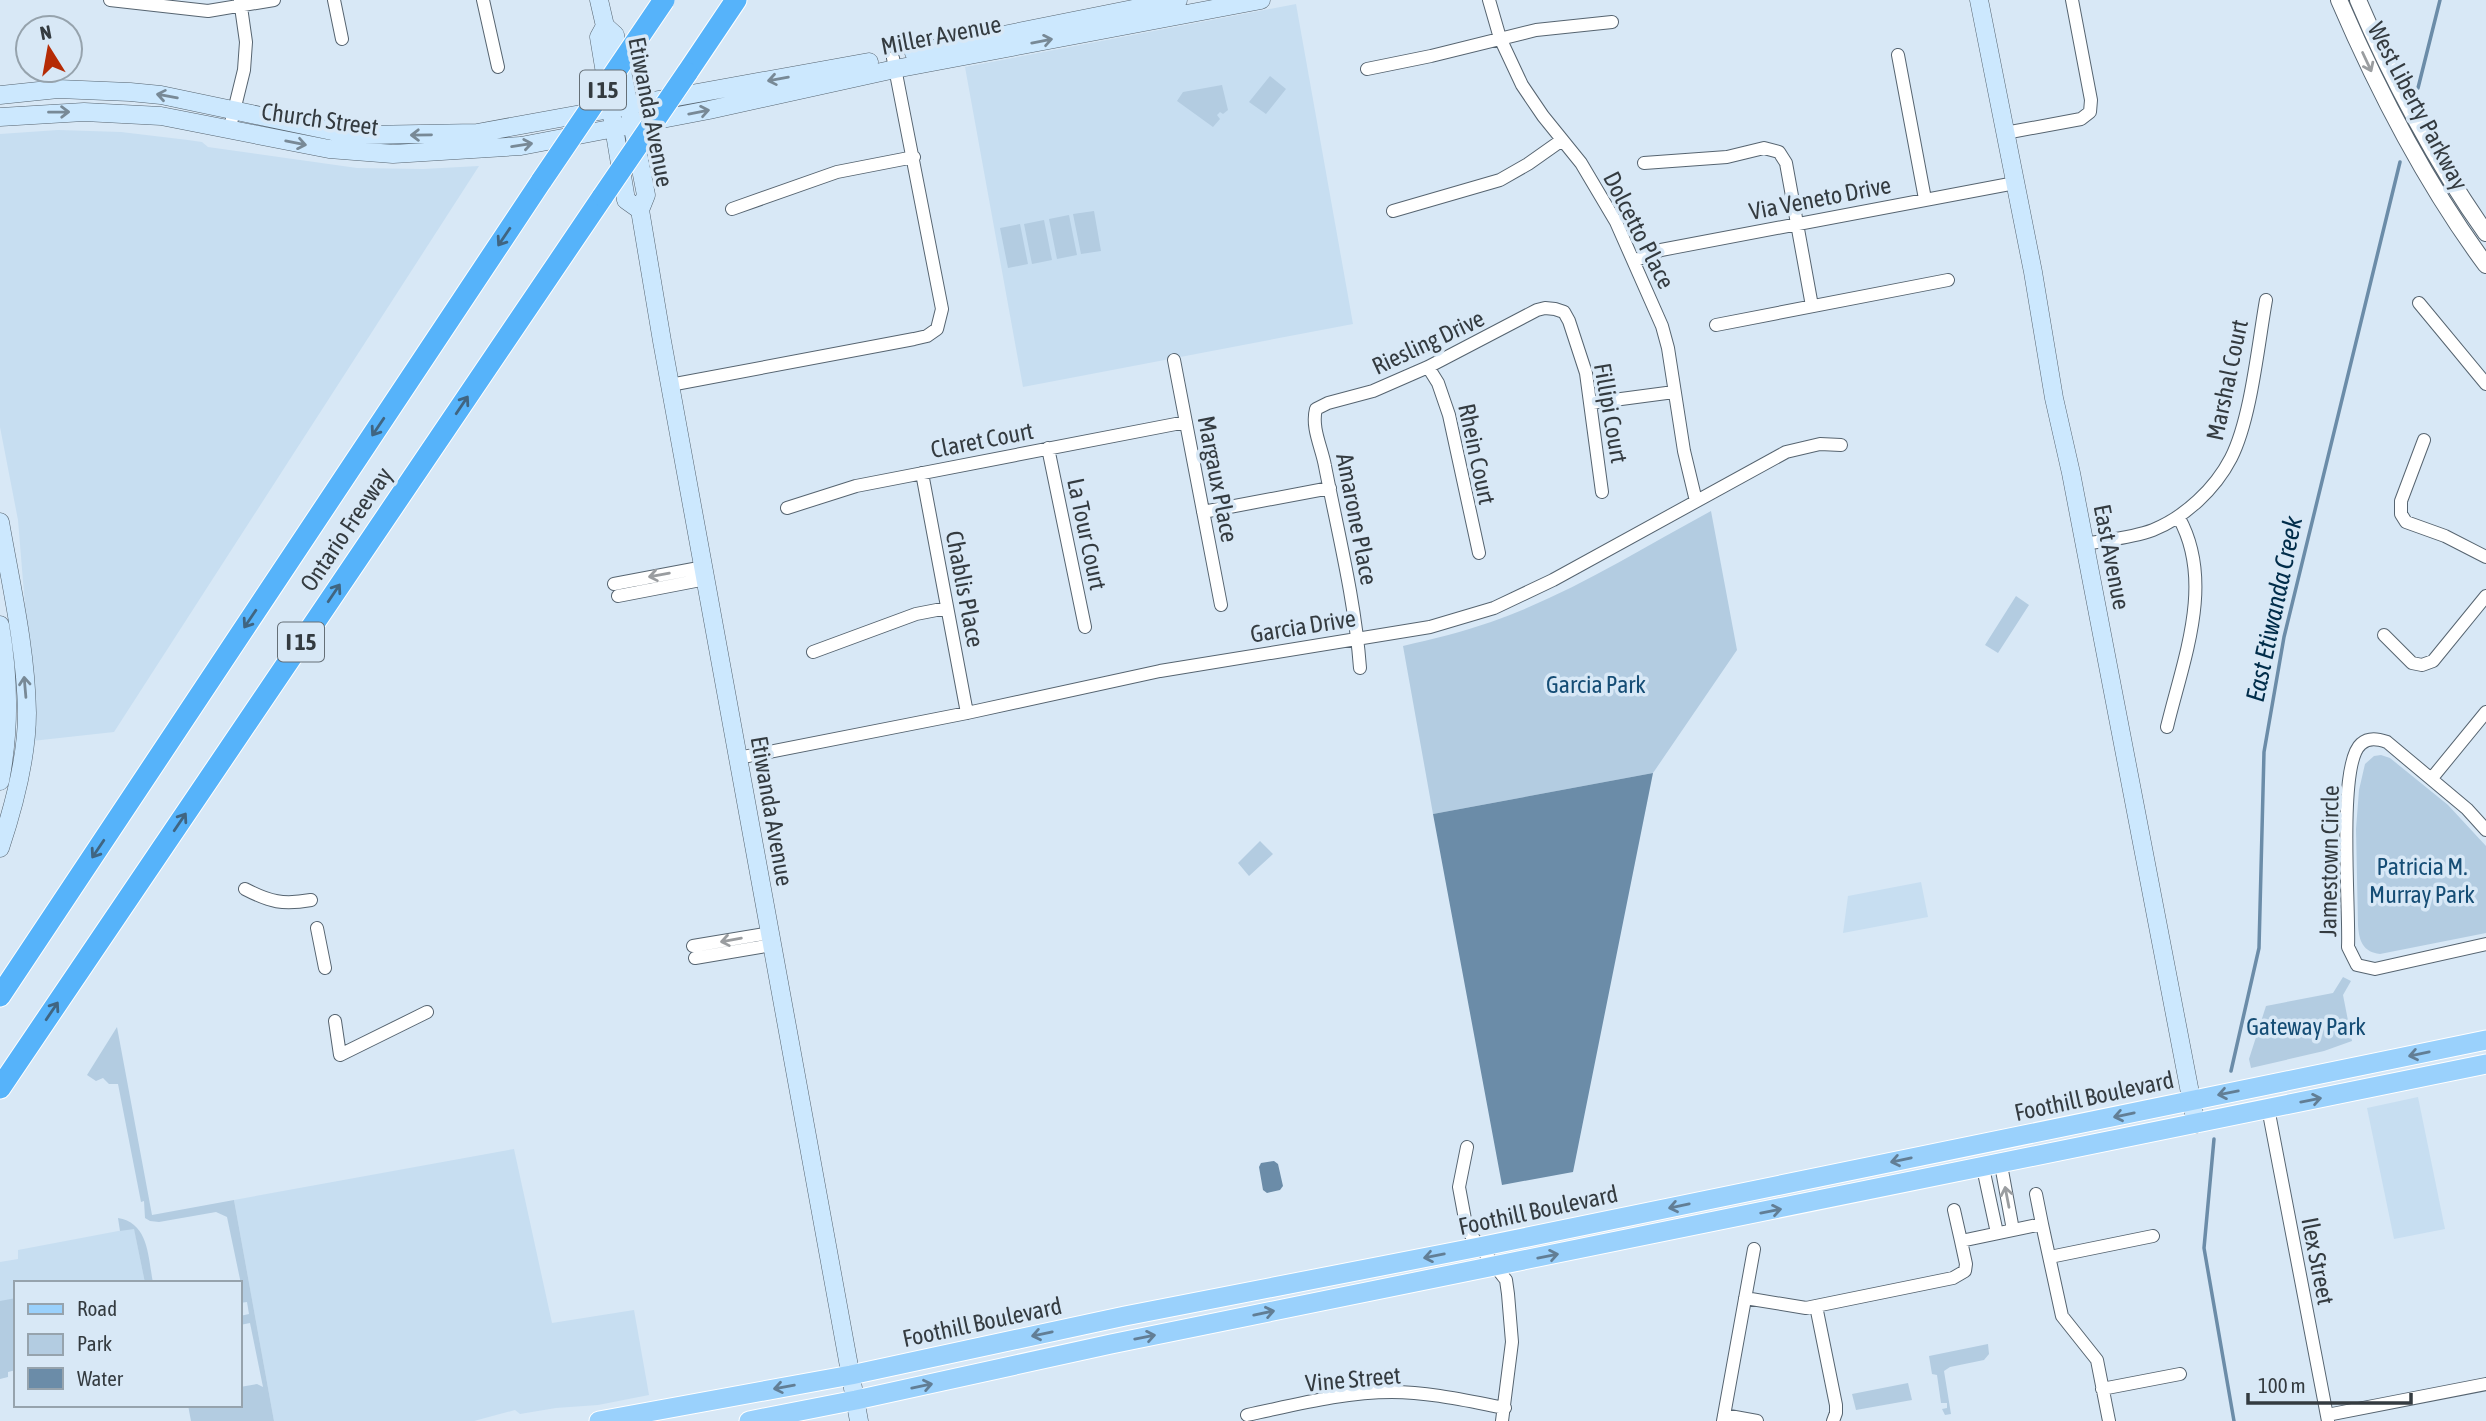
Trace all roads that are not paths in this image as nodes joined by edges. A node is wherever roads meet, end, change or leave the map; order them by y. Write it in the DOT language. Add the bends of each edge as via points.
graph roads {
  1 [pos="110,0"];
  2 [pos="274,0"];
  3 [pos="334,0"];
  4 [pos="483,0"];
  5 [pos="599,0"];
  6 [pos="664,0"];
  7 [pos="736,0"];
  8 [pos="1178,0"];
  9 [pos="1261,0"];
  10 [pos="1489,0"];
  11 [pos="1979,0"];
  12 [pos="2072,0"];
  13 [pos="2339,0"];
  14 [pos="240,3"];
  15 [pos="2355,3"];
  16 [pos="1612,22"];
  17 [pos="605,26"];
  18 [pos="342,38"];
  19 [pos="1500,38"];
  20 [pos="1898,55"];
  21 [pos="894,63"];
  22 [pos="498,67"];
  23 [pos="1367,69"];
  24 [pos="0,94"];
  25 [pos="234,109"];
  26 [pos="630,115"];
  27 [pos="0,117"];
  28 [pos="612,118"];
  29 [pos="229,131"];
  30 [pos="2005,133"];
  31 [pos="1562,140"];
  32 [pos="914,157"];
  33 [pos="1644,163"];
  34 [pos="2015,183"];
  35 [pos="1925,199"];
  36 [pos="732,209"];
  37 [pos="640,210"];
  38 [pos="1393,211"];
  39 [pos="1797,223"];
  40 [pos="2486,233"];
  41 [pos="1634,261"];
  42 [pos="2486,265"];
  43 [pos="1948,280"];
  44 [pos="2266,300"];
  45 [pos="2419,303"];
  46 [pos="1812,306"];
  47 [pos="1555,309"];
  48 [pos="1716,325"];
  49 [pos="1174,360"];
  50 [pos="1428,367"];
  51 [pos="2486,384"];
  52 [pos="670,385"];
  53 [pos="1674,392"];
  54 [pos="1591,403"];
  55 [pos="1316,409"];
  56 [pos="1186,422"];
  57 [pos="2424,440"];
  58 [pos="1841,445"];
  59 [pos="1048,448"];
  60 [pos="922,473"];
  61 [pos="1329,488"];
  62 [pos="1602,492"];
  63 [pos="1696,501"];
  64 [pos="787,508"];
  65 [pos="1203,512"];
  66 [pos="2179,518"];
  67 [pos="0,523"];
  68 [pos="2084,544"];
  69 [pos="1479,553"];
  70 [pos="2486,557"];
  71 [pos="705,573"];
  72 [pos="616,590"];
  73 [pos="2486,596"];
  74 [pos="1221,605"];
  75 [pos="947,608"];
  76 [pos="0,625"];
  77 [pos="1084,627"];
  78 [pos="2384,635"];
  79 [pos="1358,638"];
  80 [pos="813,652"];
  81 [pos="1360,668"];
  82 [pos="2486,712"];
  83 [pos="967,713"];
  84 [pos="2168,727"];
  85 [pos="7,732"];
  86 [pos="738,758"];
  87 [pos="2431,778"];
  88 [pos="0,781"];
  89 [pos="2486,830"];
  90 [pos="3,840"];
  91 [pos="245,889"];
  92 [pos="311,900"];
  93 [pos="317,928"];
  94 [pos="771,939"];
  95 [pos="2486,944"];
  96 [pos="694,952"];
  97 [pos="324,968"];
  98 [pos="0,996"];
  99 [pos="427,1012"];
  100 [pos="335,1021"];
  101 [pos="2486,1040"];
  102 [pos="23,1054"];
  103 [pos="2486,1064"];
  104 [pos="0,1088"];
  105 [pos="2191,1101"];
  106 [pos="0,1108"];
  107 [pos="2268,1108"];
  108 [pos="2196,1124"];
  109 [pos="1467,1147"];
  110 [pos="1992,1167"];
  111 [pos="2036,1194"];
  112 [pos="1954,1210"];
  113 [pos="2042,1224"];
  114 [pos="2013,1230"];
  115 [pos="1993,1234"];
  116 [pos="2153,1236"];
  117 [pos="1961,1241"];
  118 [pos="1479,1247"];
  119 [pos="1754,1249"];
  120 [pos="2050,1257"];
  121 [pos="1495,1266"];
  122 [pos="1745,1298"];
  123 [pos="1816,1307"];
  124 [pos="2180,1374"];
  125 [pos="851,1375"];
  126 [pos="2486,1384"];
  127 [pos="2102,1390"];
  128 [pos="856,1400"];
  129 [pos="1247,1415"];
  130 [pos="1503,1415"];
  131 [pos="1724,1418"];
  132 [pos="2327,1418"];
  133 [pos="599,1421"];
  134 [pos="749,1421"];
  135 [pos="859,1421"];
  136 [pos="1757,1421"];
  137 [pos="1833,1421"];
  138 [pos="2109,1421"];
  1 -- 14 [label="street" via="208,11"];
  2 -- 14 [label="street"];
  3 -- 18 [label="street"];
  4 -- 22 [label="street"];
  5 -- 17 [label="main road, Etiwanda Avenue"];
  6 -- 98 [label="highway, Ontario Freeway / I 15, one-way, bridge"];
  102 -- 7 [label="highway, Ontario Freeway / I 15, one-way, bridge"];
  8 -- 21 [label="main road, Miller Avenue"];
  21 -- 9 [label="main road, Miller Avenue, one-way"];
  10 -- 19 [label="street, Dolcetto Place"];
  11 -- 30 [label="main road, East Avenue"];
  12 -- 30 [label="street" via="2090,112 2081,120"];
  13 -- 42 [label="street, West Liberty Parkway, one-way" via="2394,117"];
  14 -- 25 [label="street" via="246,42"];
  15 -- 40 [label="street, West Liberty Parkway" via="2451,180"];
  16 -- 19 [label="street"];
  17 -- 26 [label="main road, Etiwanda Avenue" via="615,35"];
  17 -- 28 [label="main road, Etiwanda Avenue" via="598,37"];
  19 -- 23 [label="street"];
  19 -- 31 [label="street, Dolcetto Place" via="1522,85"];
  20 -- 35 [label="street"];
  21 -- 26 [label="main road, Miller Avenue" via="709,110"];
  21 -- 32 [label="street"];
  25 -- 24 [label="main road, Church Street, one-way" via="96,89"];
  28 -- 25 [label="main road, Church Street, one-way" via="477,133 364,135"];
  25 -- 29 [label="street"];
  26 -- 28 [label="main road, Church Street"];
  26 -- 37 [label="main road, Etiwanda Avenue" via="646,195"];
  27 -- 29 [label="main road, Church Street, one-way" via="117,113 161,116"];
  29 -- 28 [label="main road, Church Street, one-way" via="329,149 393,154 521,146"];
  28 -- 37 [label="main road, Etiwanda Avenue" via="626,200"];
  30 -- 34 [label="main road, East Avenue"];
  31 -- 38 [label="street" via="1500,180"];
  31 -- 41 [label="street, Dolcetto Place" via="1609,210"];
  32 -- 36 [label="street" via="837,172"];
  32 -- 52 [label="street" via="942,309 937,329 914,339"];
  33 -- 39 [label="street" via="1775,149 1786,163"];
  34 -- 35 [label="street, Via Veneto Drive"];
  34 -- 68 [label="main road, East Avenue"];
  35 -- 39 [label="street, Via Veneto Drive"];
  37 -- 52 [label="main road, Etiwanda Avenue"];
  39 -- 41 [label="street, Via Veneto Drive" via="1661,250"];
  39 -- 46 [label="street"];
  41 -- 53 [label="street, Dolcetto Place" via="1662,326"];
  43 -- 46 [label="street"];
  44 -- 66 [label="street, Marshal Court" via="2245,415 2231,457 2211,487"];
  45 -- 51 [label="street"];
  46 -- 48 [label="street"];
  47 -- 50 [label="street, Riesling Drive" via="1537,310"];
  47 -- 54 [label="street, Fillipi Court" via="1564,312 1569,321"];
  49 -- 56 [label="street, Margaux Place"];
  50 -- 55 [label="street, Riesling Drive"];
  50 -- 69 [label="street, Rhein Court" via="1449,415"];
  52 -- 71 [label="main road, Etiwanda Avenue"];
  53 -- 54 [label="street"];
  53 -- 63 [label="street, Dolcetto Place"];
  54 -- 62 [label="street, Fillipi Court"];
  55 -- 61 [label="street, Amarone Place" via="1313,419"];
  56 -- 59 [label="street, Claret Court"];
  56 -- 65 [label="street, Margaux Place"];
  57 -- 70 [label="street" via="2401,500 2401,514 2406,522"];
  58 -- 63 [label="street, Garcia Drive" via="1820,444 1786,452"];
  59 -- 60 [label="street, Claret Court"];
  59 -- 77 [label="street, La Tour Court"];
  60 -- 64 [label="street, Claret Court" via="856,486"];
  60 -- 75 [label="street, Chablis Place"];
  61 -- 65 [label="street"];
  61 -- 79 [label="street, Amarone Place"];
  63 -- 79 [label="street, Garcia Drive" via="1494,608 1430,627"];
  65 -- 74 [label="street, Margaux Place"];
  66 -- 68 [label="street, Marshal Court" via="2151,531"];
  66 -- 84 [label="street" via="2195,563 2197,592"];
  90 -- 67 [label="main road, one-way" via="21,769 27,715"];
  68 -- 105 [label="main road, East Avenue"];
  71 -- 72 [label="street"];
  71 -- 86 [label="main road, Etiwanda Avenue"];
  73 -- 78 [label="street" via="2433,661 2412,663"];
  75 -- 80 [label="street" via="916,614"];
  75 -- 83 [label="street, Chablis Place"];
  76 -- 85 [label="main road"];
  79 -- 81 [label="street, Amarone Place"];
  79 -- 83 [label="street, Garcia Drive" via="1160,671"];
  82 -- 87 [label="street"];
  83 -- 86 [label="street, Garcia Drive"];
  85 -- 88 [label="main road"];
  85 -- 90 [label="main road" via="15,738"];
  86 -- 94 [label="main road, Etiwanda Avenue"];
  87 -- 89 [label="street, Jamestown Circle"];
  87 -- 95 [label="street, Jamestown Circle" via="2387,742 2375,738 2361,743 2353,755 2346,806 2348,947 2357,965 2375,969"];
  91 -- 92 [label="street" via="281,903"];
  93 -- 97 [label="street"];
  94 -- 96 [label="street"];
  94 -- 125 [label="main road, Etiwanda Avenue"];
  99 -- 100 [label="street" via="340,1055"];
  101 -- 105 [label="main road, Foothill Boulevard, one-way"];
  102 -- 104 [label="highway, Ontario Freeway / I 15"];
  102 -- 106 [label="highway"];
  107 -- 103 [label="main road, Foothill Boulevard, one-way"];
  105 -- 108 [label="main road, East Avenue"];
  105 -- 118 [label="main road, Foothill Boulevard, one-way"];
  107 -- 108 [label="main road, Foothill Boulevard"];
  107 -- 132 [label="street, Ilex Street"];
  108 -- 110 [label="main road, Foothill Boulevard"];
  109 -- 118 [label="street" via="1459,1187 1467,1230"];
  114 -- 110 [label="street, one-way"];
  110 -- 115 [label="street"];
  121 -- 110 [label="main road, Foothill Boulevard, one-way"];
  111 -- 113 [label="street"];
  112 -- 117 [label="street"];
  113 -- 114 [label="street"];
  113 -- 120 [label="street"];
  114 -- 115 [label="street"];
  115 -- 117 [label="street"];
  116 -- 120 [label="street"];
  117 -- 123 [label="street" via="1966,1264 1961,1275"];
  118 -- 121 [label="street"];
  118 -- 125 [label="main road, Foothill Boulevard, one-way"];
  119 -- 122 [label="street"];
  120 -- 127 [label="street" via="2063,1317 2096,1360"];
  128 -- 121 [label="main road, Foothill Boulevard, one-way"];
  121 -- 130 [label="street" via="1506,1280 1512,1329"];
  122 -- 123 [label="street"];
  122 -- 131 [label="street"];
  123 -- 137 [label="street" via="1836,1405"];
  124 -- 127 [label="street"];
  125 -- 128 [label="main road, Etiwanda Avenue"];
  125 -- 133 [label="main road, Foothill Boulevard, one-way"];
  126 -- 132 [label="street"];
  127 -- 138 [label="street"];
  128 -- 134 [label="main road, Foothill Boulevard"];
  128 -- 135 [label="main road, Etiwanda Avenue"];
  129 -- 130 [label="street, Vine Street" via="1331,1398 1392,1392 1440,1396"];
  131 -- 136 [label="street"];
}
